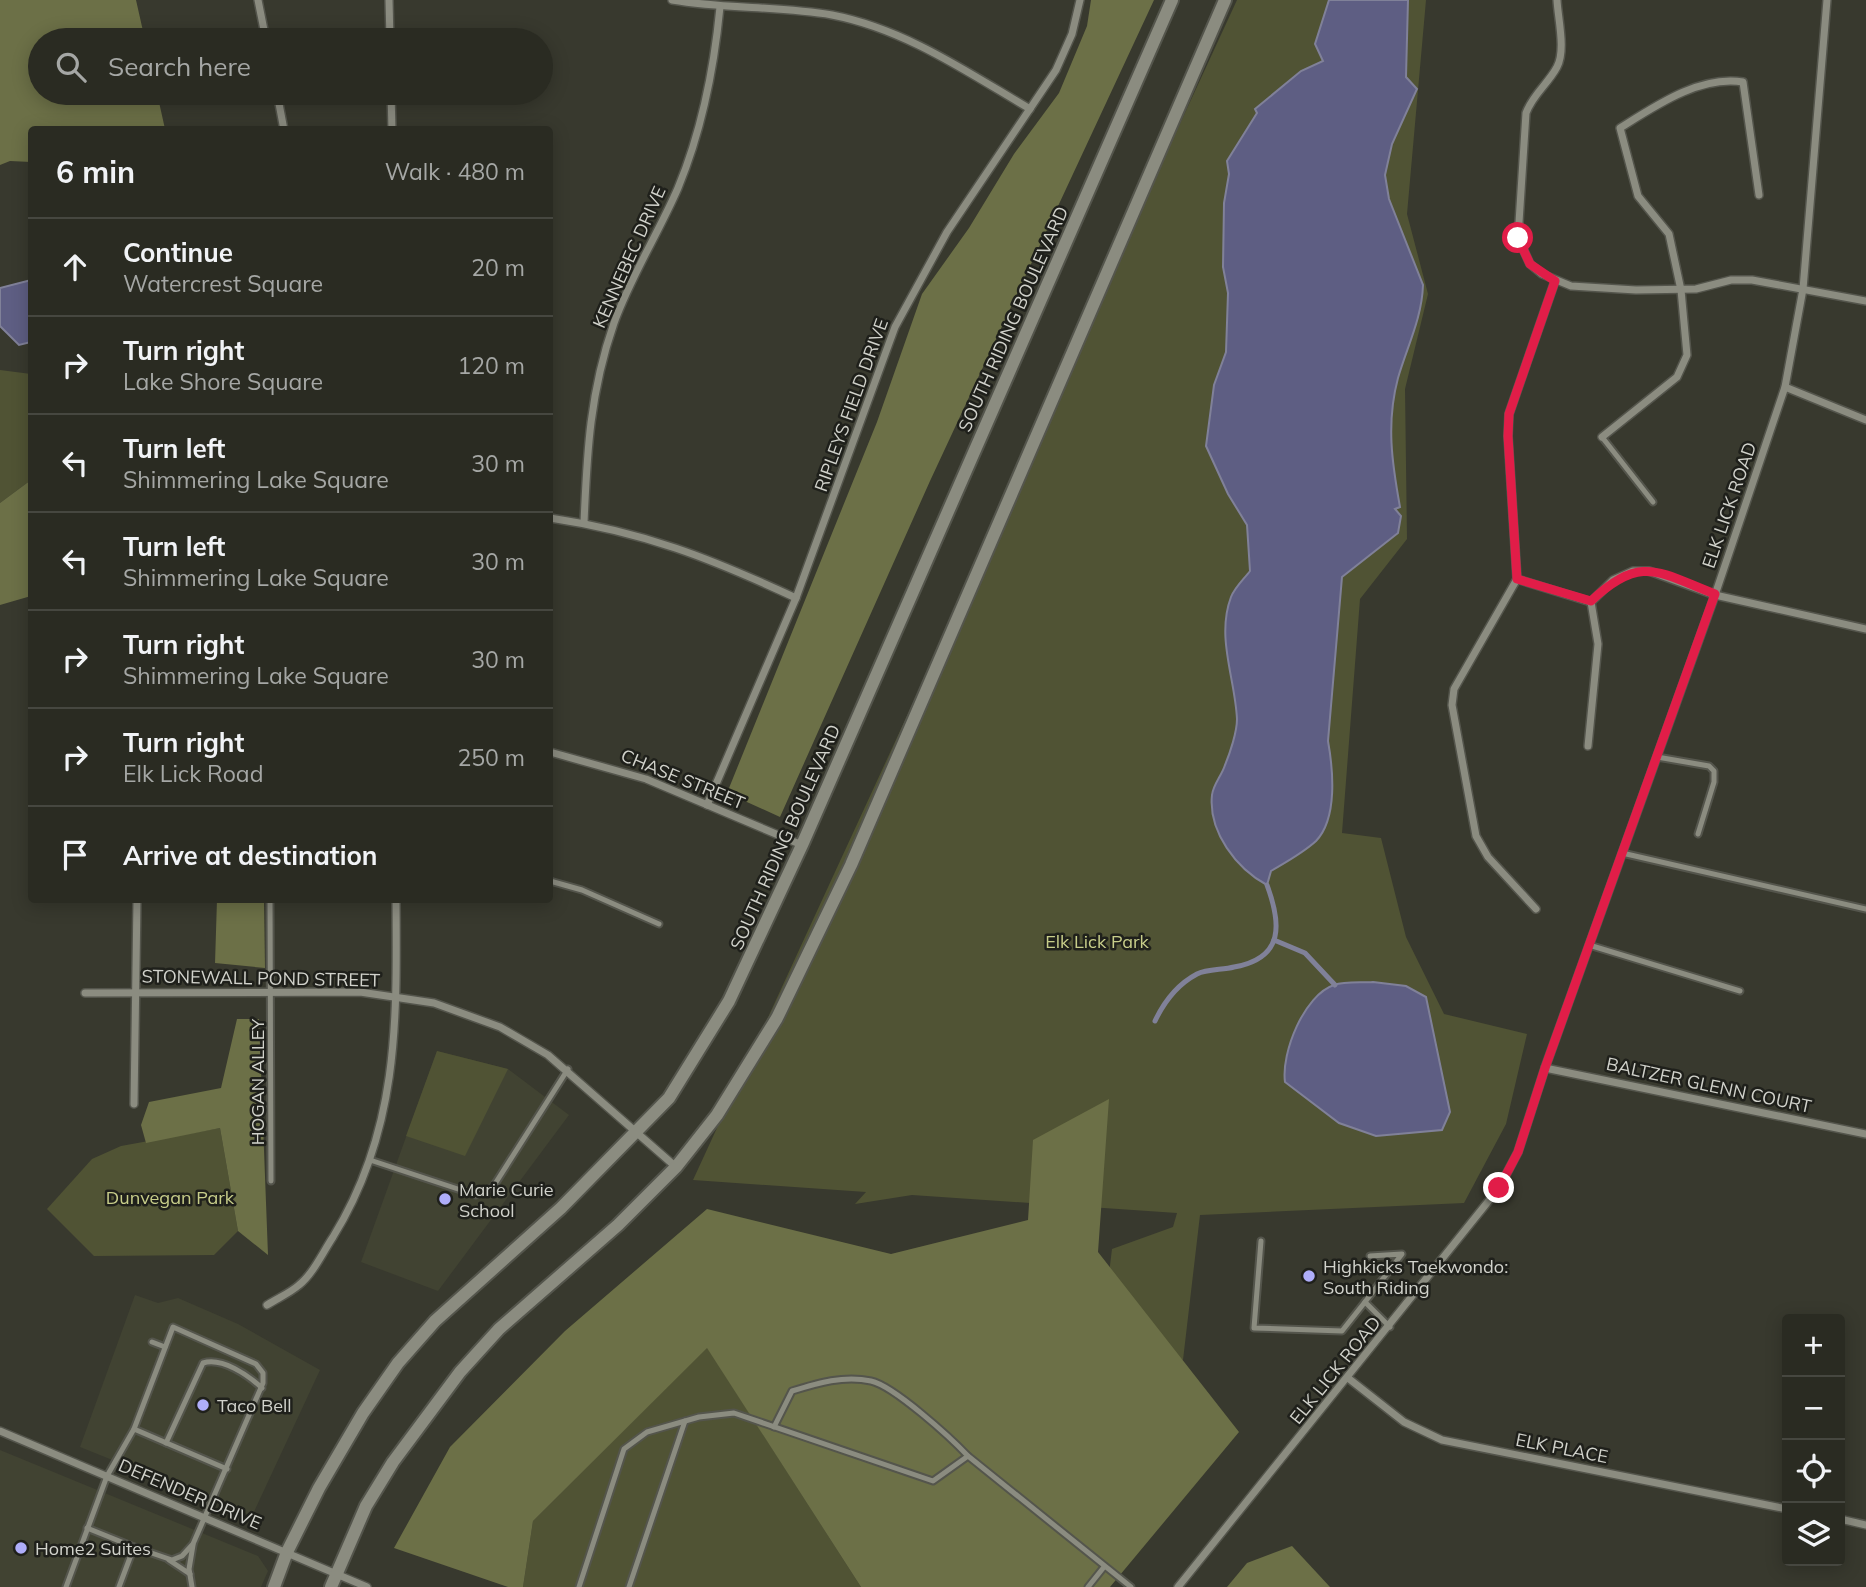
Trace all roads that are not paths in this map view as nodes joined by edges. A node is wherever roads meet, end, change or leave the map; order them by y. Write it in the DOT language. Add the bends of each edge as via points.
graph roads {
  1 [pos="258,0"];
  2 [pos="389,0"];
  3 [pos="672,0"];
  4 [pos="1080,0"];
  5 [pos="1172,0"];
  6 [pos="1225,0"];
  7 [pos="1557,0"];
  8 [pos="1827,0"];
  9 [pos="720,7"];
  10 [pos="264,28"];
  11 [pos="390,28"];
  12 [pos="279,105"];
  13 [pos="391,105"];
  14 [pos="1030,109"];
  15 [pos="283,126"];
  16 [pos="392,126"];
  17 [pos="1759,195"];
  18 [pos="1555,281"];
  19 [pos="1804,289"];
  20 [pos="1681,290"];
  21 [pos="1866,301"];
  22 [pos="1785,387"];
  23 [pos="1866,420"];
  24 [pos="1602,437"];
  25 [pos="1653,502"];
  26 [pos="553,518"];
  27 [pos="583,523"];
  28 [pos="1517,579"];
  29 [pos="1715,594"];
  30 [pos="796,598"];
  31 [pos="1591,601"];
  32 [pos="1866,629"];
  33 [pos="1588,746"];
  34 [pos="553,753"];
  35 [pos="1657,757"];
  36 [pos="707,805"];
  37 [pos="1698,834"];
  38 [pos="802,845"];
  39 [pos="1622,853"];
  40 [pos="553,882"];
  41 [pos="137,903"];
  42 [pos="270,903"];
  43 [pos="396,903"];
  44 [pos="1536,909"];
  45 [pos="1866,909"];
  46 [pos="659,924"];
  47 [pos="1589,945"];
  48 [pos="1740,991"];
  49 [pos="271,992"];
  50 [pos="85,993"];
  51 [pos="138,993"];
  52 [pos="397,996"];
  53 [pos="1545,1068"];
  54 [pos="568,1069"];
  55 [pos="134,1104"];
  56 [pos="635,1132"];
  57 [pos="1866,1133"];
  58 [pos="370,1160"];
  59 [pos="676,1167"];
  60 [pos="271,1181"];
  61 [pos="1261,1241"];
  62 [pos="1370,1256"];
  63 [pos="1365,1302"];
  64 [pos="267,1305"];
  65 [pos="1390,1327"];
  66 [pos="152,1342"];
  67 [pos="165,1347"];
  68 [pos="1348,1378"];
  69 [pos="262,1388"];
  70 [pos="685,1421"];
  71 [pos="774,1427"];
  72 [pos="134,1429"];
  73 [pos="0,1431"];
  74 [pos="166,1443"];
  75 [pos="968,1456"];
  76 [pos="227,1469"];
  77 [pos="107,1476"];
  78 [pos="1782,1508"];
  79 [pos="206,1519"];
  80 [pos="1845,1521"];
  81 [pos="1866,1525"];
  82 [pos="88,1528"];
  83 [pos="193,1544"];
  84 [pos="134,1547"];
  85 [pos="287,1552"];
  86 [pos="169,1559"];
  87 [pos="1104,1567"];
  88 [pos="190,1574"];
  89 [pos="334,1581"];
  90 [pos="66,1587"];
  91 [pos="119,1587"];
  92 [pos="192,1587"];
  93 [pos="274,1587"];
  94 [pos="367,1587"];
  95 [pos="579,1587"];
  96 [pos="629,1587"];
  97 [pos="1088,1587"];
  98 [pos="1131,1587"];
  99 [pos="1178,1587"];
  1 -- 10 [label="street"];
  2 -- 11 [label="street"];
  3 -- 9 [label="street"];
  4 -- 14 [label="street, RIPLEYS FIELD DRIVE" via="1066,51"];
  5 -- 38 [label="street, SOUTH RIDING BOULEVARD"];
  6 -- 59 [label="street" via="817,939 777,1018 717,1115"];
  7 -- 18 [label="street" via="1558,66 1526,113 1518,238 1530,264"];
  8 -- 19 [label="street, ELK LICK ROAD"];
  9 -- 14 [label="street" via="807,12 875,27 926,48"];
  9 -- 27 [label="street, KENNEBEC DRIVE" via="713,69 689,160 624,298 601,364 589,419"];
  12 -- 15 [label="street"];
  13 -- 16 [label="street"];
  14 -- 30 [label="street, RIPLEYS FIELD DRIVE" via="947,232 895,327"];
  17 -- 20 [label="street" via="1743,82 1728,79 1700,84 1620,128 1638,195 1669,234"];
  18 -- 20 [label="street" via="1597,288"];
  18 -- 28 [label="street" via="1509,414"];
  19 -- 20 [label="street" via="1731,280"];
  19 -- 21 [label="street"];
  19 -- 22 [label="street, ELK LICK ROAD"];
  20 -- 24 [label="street" via="1684,368"];
  22 -- 23 [label="street"];
  22 -- 29 [label="street, ELK LICK ROAD"];
  24 -- 25 [label="lane"];
  26 -- 27 [label="street"];
  27 -- 30 [label="street" via="652,538 705,556"];
  28 -- 31 [label="street"];
  28 -- 44 [label="street" via="1454,689 1452,705 1476,836 1488,857"];
  29 -- 31 [label="street" via="1641,570 1613,580"];
  29 -- 32 [label="street"];
  29 -- 35 [label="street, ELK LICK ROAD"];
  30 -- 36 [label="street, RIPLEYS FIELD DRIVE"];
  31 -- 33 [label="street" via="1598,644"];
  34 -- 36 [label="street, CHASE STREET" via="606,766"];
  35 -- 37 [label="lane" via="1709,766 1714,771"];
  35 -- 39 [label="street, ELK LICK ROAD"];
  36 -- 38 [label="street, CHASE STREET"];
  38 -- 56 [label="street, SOUTH RIDING BOULEVARD" via="729,1001 668,1098"];
  39 -- 45 [label="lane"];
  39 -- 47 [label="street, ELK LICK ROAD"];
  40 -- 46 [label="lane"];
  41 -- 51 [label="street"];
  42 -- 49 [label="lane, HOGAN ALLEY"];
  43 -- 52 [label="street"];
  47 -- 48 [label="lane"];
  47 -- 53 [label="street, ELK LICK ROAD"];
  49 -- 51 [label="street, STONEWALL POND STREET"];
  49 -- 52 [label="street, STONEWALL POND STREET"];
  49 -- 60 [label="lane, HOGAN ALLEY"];
  50 -- 51 [label="street, STONEWALL POND STREET"];
  51 -- 55 [label="street"];
  52 -- 54 [label="street, STONEWALL POND STREET" via="461,1011 500,1027"];
  52 -- 58 [label="street" via="393,1067"];
  53 -- 57 [label="street, BALTZER GLENN COURT"];
  53 -- 65 [label="street, ELK LICK ROAD" via="1518,1152 1499,1188"];
  54 -- 56 [label="street, STONEWALL POND STREET"];
  54 -- 58 [label="lane" via="493,1187 484,1193 464,1193"];
  56 -- 59 [label="street, STONEWALL POND STREET"];
  56 -- 85 [label="street, SOUTH RIDING BOULEVARD" via="561,1208 435,1321 398,1363 351,1434"];
  58 -- 64 [label="street" via="340,1226 318,1261 301,1284"];
  59 -- 89 [label="street" via="618,1225 499,1329 460,1372 379,1484"];
  61 -- 63 [label="lane" via="1254,1328 1342,1331"];
  62 -- 63 [label="lane" via="1402,1254"];
  63 -- 65 [label="lane"];
  65 -- 68 [label="street, ELK LICK ROAD"];
  66 -- 67 [label="lane"];
  67 -- 69 [label="lane" via="173,1327 256,1364 263,1373"];
  67 -- 72 [label="lane"];
  68 -- 78 [label="street, ELK PLACE" via="1404,1422 1442,1440"];
  68 -- 99 [label="street, ELK LICK ROAD"];
  69 -- 74 [label="lane" via="243,1373 203,1363"];
  69 -- 76 [label="lane"];
  70 -- 71 [label="lane" via="734,1413"];
  70 -- 95 [label="lane" via="647,1432 624,1450"];
  70 -- 96 [label="lane"];
  71 -- 75 [label="lane" via="933,1480"];
  71 -- 75 [label="lane" via="792,1391 828,1379 873,1381 938,1425"];
  72 -- 74 [label="lane"];
  72 -- 77 [label="lane"];
  73 -- 77 [label="street, DEFENDER DRIVE"];
  74 -- 76 [label="lane"];
  75 -- 87 [label="lane"];
  76 -- 79 [label="lane"];
  77 -- 79 [label="street, DEFENDER DRIVE"];
  77 -- 82 [label="lane"];
  79 -- 83 [label="lane"];
  79 -- 85 [label="street, DEFENDER DRIVE"];
  80 -- 81 [label="street"];
  82 -- 84 [label="lane"];
  82 -- 90 [label="lane"];
  83 -- 86 [label="lane" via="182,1556"];
  83 -- 88 [label="lane"];
  84 -- 86 [label="lane"];
  84 -- 91 [label="lane"];
  85 -- 89 [label="street, DEFENDER DRIVE"];
  85 -- 93 [label="street, SOUTH RIDING BOULEVARD"];
  86 -- 88 [label="lane"];
  87 -- 97 [label="lane"];
  87 -- 98 [label="lane"];
  88 -- 92 [label="lane"];
  89 -- 94 [label="street, DEFENDER DRIVE"];
}
